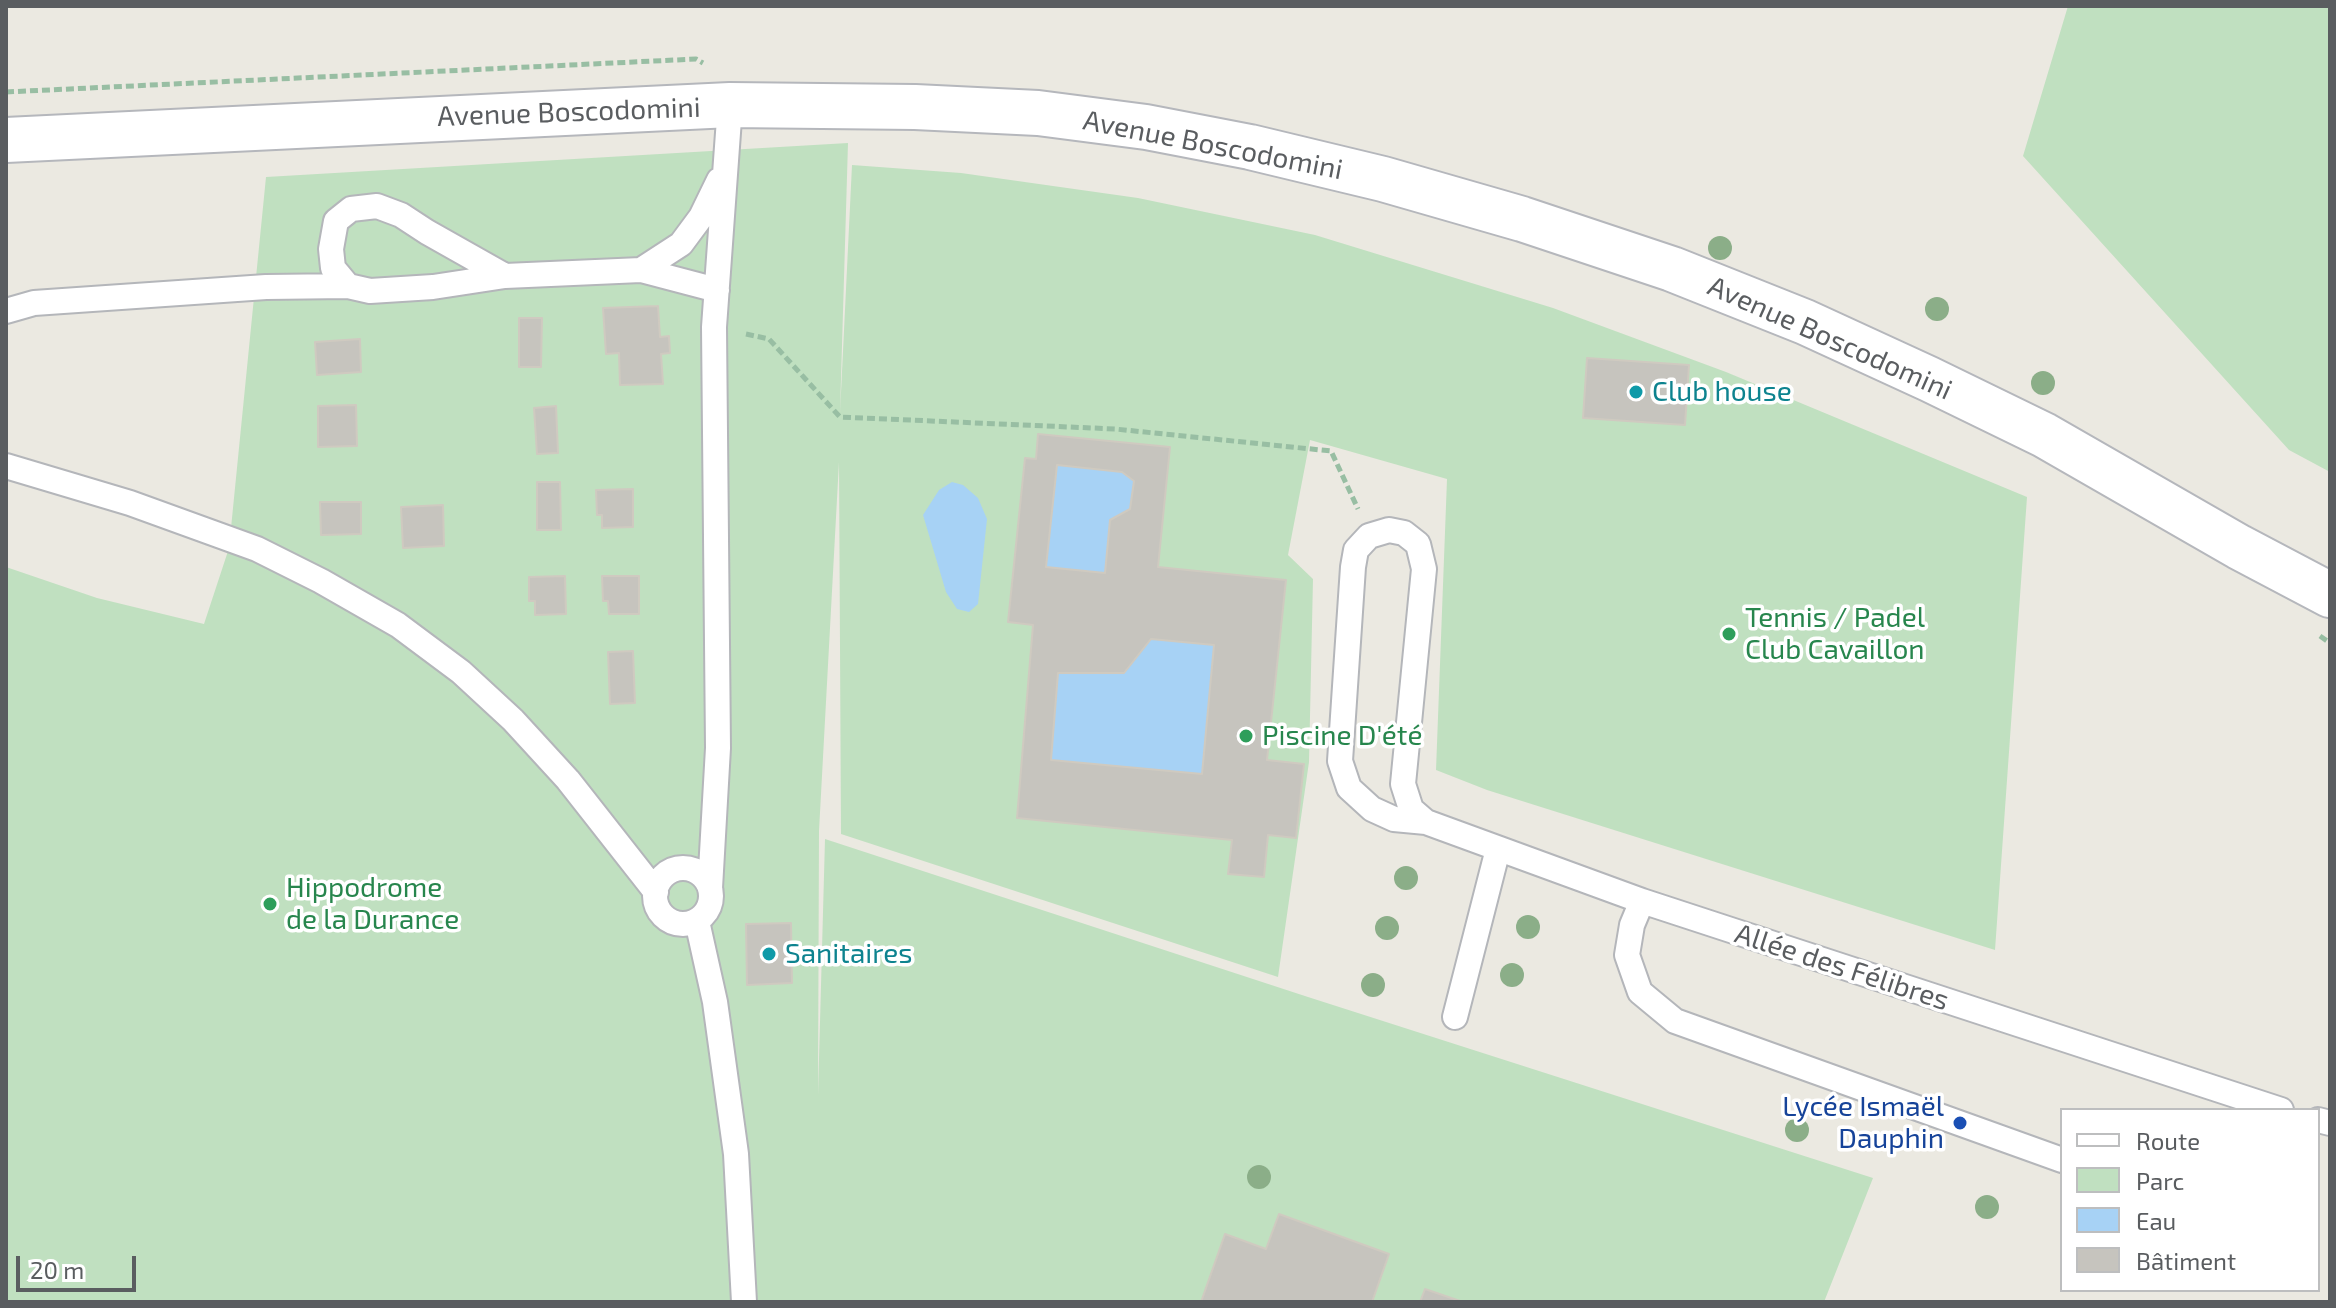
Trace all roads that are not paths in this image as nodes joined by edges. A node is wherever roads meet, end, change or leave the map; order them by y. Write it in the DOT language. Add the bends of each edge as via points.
graph roads {
  1 [pos="730,105"];
  2 [pos="6,140"];
  3 [pos="725,167"];
  4 [pos="641,270"];
  5 [pos="505,276"];
  6 [pos="348,286"];
  7 [pos="717,290"];
  8 [pos="6,311"];
  9 [pos="6,466"];
  10 [pos="2320,612"];
  11 [pos="1426,822"];
  12 [pos="1498,849"];
  13 [pos="710,888"];
  14 [pos="656,892"];
  15 [pos="1642,901"];
  16 [pos="697,921"];
  17 [pos="1455,1017"];
  18 [pos="2267,1108"];
  19 [pos="2060,1159"];
  20 [pos="744,1302"];
  1 -- 2 [label="main road, Avenue Boscodomini"];
  1 -- 3 [label="lane"];
  1 -- 10 [label="main road, Avenue Boscodomini" via="1038,113 1146,127 1383,179 1522,219 1805,322 2044,435 2239,547"];
  3 -- 4 [label="lane" via="681,244"];
  3 -- 7 [label="lane"];
  4 -- 5 [label="lane"];
  4 -- 7 [label="lane"];
  5 -- 6 [label="lane" via="433,287 370,291"];
  5 -- 6 [label="lane" via="377,206 351,209 336,221 333,268"];
  6 -- 8 [label="lane" via="34,303"];
  7 -- 13 [label="lane" via="718,748"];
  9 -- 14 [label="lane" via="257,549 398,625 513,720"];
  11 -- 11 [label="lane, Allée des Félibres" via="1411,809 1403,784 1424,569 1418,544 1389,530 1369,536 1356,550 1340,761 1349,788 1372,809 1394,819"];
  11 -- 12 [label="lane, Allée des Félibres"];
  12 -- 15 [label="lane, Allée des Félibres"];
  12 -- 17 [label="lane"];
  13 -- 14 [label="lane" via="700,873 683,868 666,874"];
  13 -- 16 [label="lane" via="709,906"];
  14 -- 16 [label="lane" via="657,905 668,920"];
  15 -- 18 [label="lane, Allée des Félibres"];
  15 -- 19 [label="lane" via="1627,955 1640,992 1675,1021"];
  16 -- 20 [label="lane" via="715,1002 736,1154"];
}
